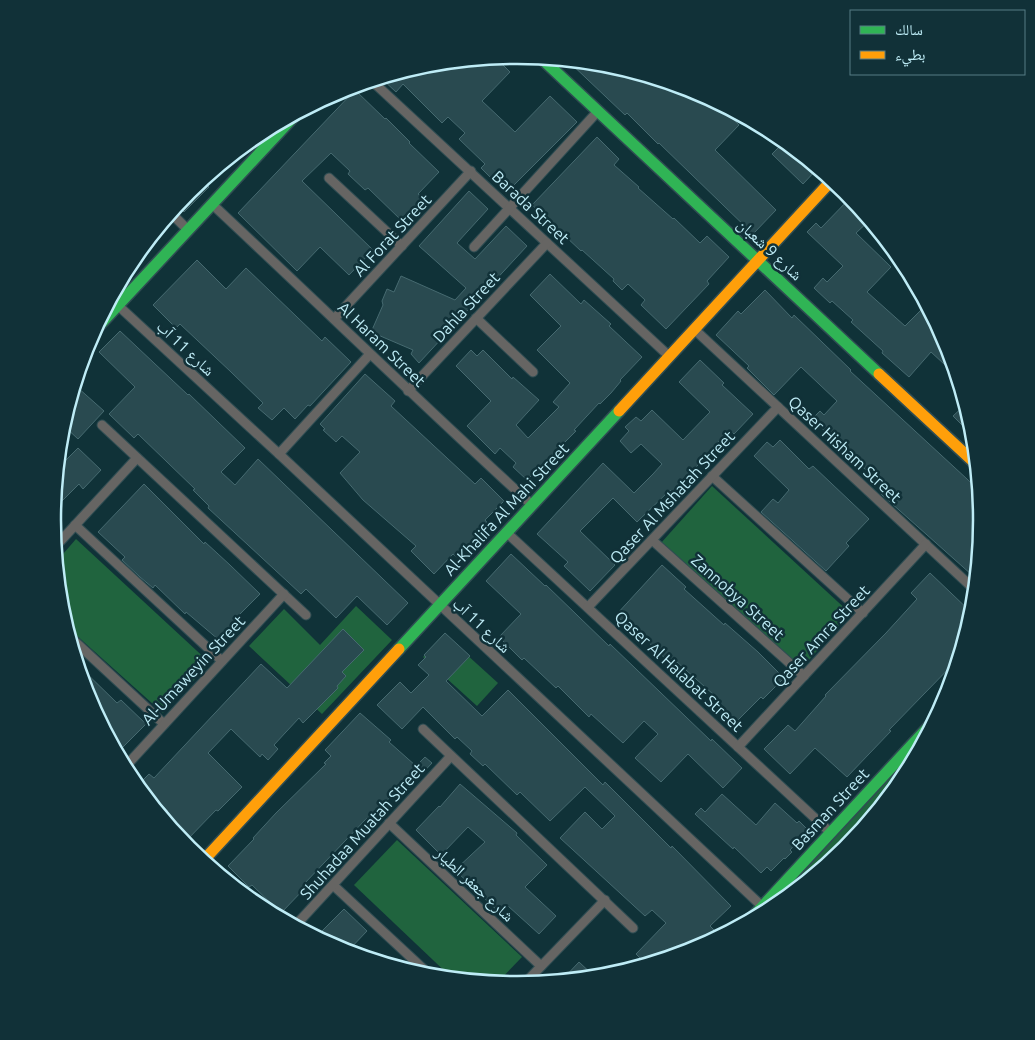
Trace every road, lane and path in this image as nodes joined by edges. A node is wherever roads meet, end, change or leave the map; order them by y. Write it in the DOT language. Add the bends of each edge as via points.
graph roads {
  1 [pos="549,65"];
  2 [pos="377,86"];
  3 [pos="598,111"];
  4 [pos="283,129"];
  5 [pos="471,171"];
  6 [pos="329,178"];
  7 [pos="827,185"];
  8 [pos="212,204"];
  9 [pos="509,208"];
  10 [pos="175,217"];
  11 [pos="188,230"];
  12 [pos="547,243"];
  13 [pos="402,246"];
  14 [pos="474,247"];
  15 [pos="758,260"];
  16 [pos="118,299"];
  17 [pos="115,304"];
  18 [pos="476,318"];
  19 [pos="334,319"];
  20 [pos="694,329"];
  21 [pos="370,354"];
  22 [pos="669,356"];
  23 [pos="533,372"];
  24 [pos="408,391"];
  25 [pos="778,407"];
  26 [pos="102,424"];
  27 [pos="279,454"];
  28 [pos="138,458"];
  29 [pos="970,458"];
  30 [pos="712,476"];
  31 [pos="532,505"];
  32 [pos="75,525"];
  33 [pos="506,532"];
  34 [pos="62,540"];
  35 [pos="652,540"];
  36 [pos="926,544"];
  37 [pos="969,585"];
  38 [pos="284,594"];
  39 [pos="439,605"];
  40 [pos="588,607"];
  41 [pos="863,613"];
  42 [pos="306,616"];
  43 [pos="79,645"];
  44 [pos="222,661"];
  45 [pos="804,676"];
  46 [pos="164,724"];
  47 [pos="423,729"];
  48 [pos="919,738"];
  49 [pos="738,747"];
  50 [pos="451,756"];
  51 [pos="130,761"];
  52 [pos="389,823"];
  53 [pos="830,833"];
  54 [pos="208,855"];
  55 [pos="333,885"];
  56 [pos="777,894"];
  57 [pos="605,900"];
  58 [pos="761,905"];
  59 [pos="300,921"];
  60 [pos="633,928"];
  61 [pos="421,965"];
  62 [pos="541,966"];
  63 [pos="532,976"];
  1 -- 3 [label="street, شارع 9 شعبان"];
  2 -- 5 [label="street, Barada Street"];
  3 -- 9 [label="street"];
  3 -- 15 [label="street, شارع 9 شعبان"];
  4 -- 8 [label="street"];
  5 -- 9 [label="street, Barada Street"];
  5 -- 13 [label="street, Al Forat Street"];
  6 -- 13 [label="street"];
  7 -- 15 [label="street, Al-Khalifa Al Mahi Street"];
  8 -- 11 [label="street"];
  8 -- 19 [label="street, Al Haram Street"];
  9 -- 12 [label="street, Barada Street"];
  9 -- 14 [label="street"];
  10 -- 11 [label="street"];
  11 -- 16 [label="street"];
  12 -- 18 [label="street, Dahla Street"];
  12 -- 22 [label="street, Barada Street"];
  13 -- 19 [label="street, Al Forat Street"];
  15 -- 20 [label="street, Al-Khalifa Al Mahi Street"];
  15 -- 29 [label="street, شارع 9 شعبان"];
  17 -- 27 [label="street, شارع 11 آب"];
  18 -- 23 [label="street"];
  18 -- 24 [label="street, Dahla Street"];
  19 -- 21 [label="street, Al Haram Street"];
  20 -- 22 [label="street, Al-Khalifa Al Mahi Street"];
  20 -- 25 [label="street, Qaser Hisham Street"];
  21 -- 24 [label="street, Al Haram Street"];
  21 -- 27 [label="street"];
  22 -- 31 [label="street, Al-Khalifa Al Mahi Street"];
  24 -- 31 [label="street, Al Haram Street"];
  25 -- 30 [label="street, Qaser Al Mshatah Street"];
  25 -- 36 [label="street, Qaser Hisham Street"];
  26 -- 28 [label="street"];
  27 -- 39 [label="street, شارع 11 آب"];
  28 -- 32 [label="street"];
  28 -- 38 [label="street"];
  30 -- 35 [label="street, Qaser Al Mshatah Street"];
  30 -- 41 [label="street"];
  31 -- 33 [label="street, Al-Khalifa Al Mahi Street"];
  32 -- 34 [label="street"];
  32 -- 44 [label="street"];
  33 -- 39 [label="street, Al-Khalifa Al Mahi Street"];
  33 -- 40 [label="street, Qaser Al Halabat Street"];
  35 -- 40 [label="street, Qaser Al Mshatah Street"];
  35 -- 45 [label="street, Zannobya Street"];
  36 -- 37 [label="street, Qaser Hisham Street"];
  36 -- 41 [label="street, Qaser Amra Street"];
  38 -- 42 [label="street"];
  38 -- 44 [label="street, Al-Umaweyin Street"];
  39 -- 54 [label="street, Al-Khalifa Al Mahi Street"];
  39 -- 58 [label="street, شارع 11 آب"];
  40 -- 49 [label="street, Qaser Al Halabat Street"];
  41 -- 45 [label="street, Qaser Amra Street"];
  43 -- 46 [label="street"];
  44 -- 46 [label="street, Al-Umaweyin Street"];
  45 -- 49 [label="street, Qaser Amra Street"];
  46 -- 51 [label="street, Al-Umaweyin Street"];
  47 -- 50 [label="street"];
  48 -- 53 [label="street, Basman Street"];
  49 -- 53 [label="street, Qaser Al Halabat Street"];
  50 -- 52 [label="street, Shuhadaa Muatah Street"];
  50 -- 57 [label="street"];
  52 -- 55 [label="street, Shuhadaa Muatah Street"];
  52 -- 62 [label="street, شارع جعفر الطيار"];
  53 -- 56 [label="street, Basman Street"];
  55 -- 59 [label="street, Shuhadaa Muatah Street"];
  55 -- 61 [label="street"];
  57 -- 60 [label="street"];
  57 -- 62 [label="street"];
  62 -- 63 [label="street"];
}
